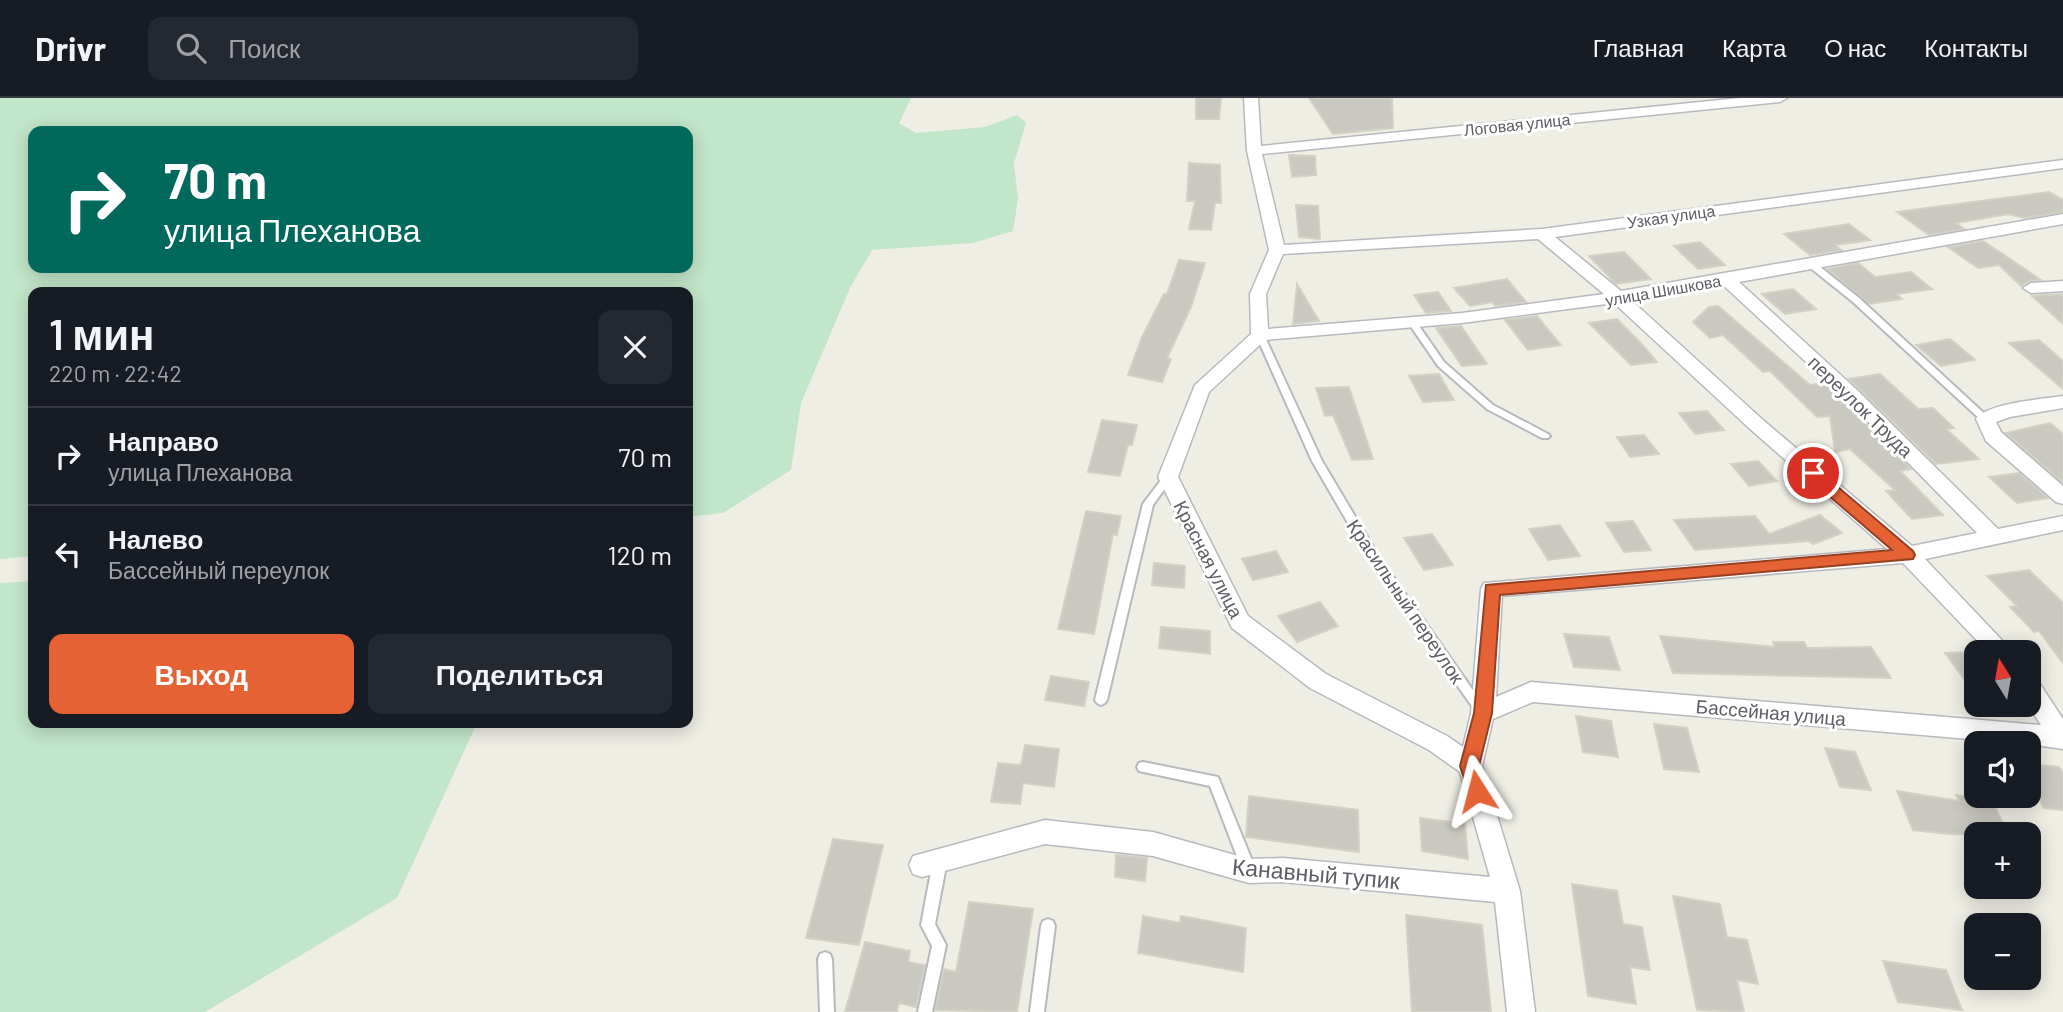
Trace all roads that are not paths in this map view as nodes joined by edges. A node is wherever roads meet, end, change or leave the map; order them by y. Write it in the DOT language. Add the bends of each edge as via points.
graph roads {
  1 [pos="1251,98"];
  2 [pos="1780,98"];
  3 [pos="1254,151"];
  4 [pos="2063,164"];
  5 [pos="2063,219"];
  6 [pos="1542,233"];
  7 [pos="1277,250"];
  8 [pos="1811,264"];
  9 [pos="1726,279"];
  10 [pos="2063,286"];
  11 [pos="2031,288"];
  12 [pos="1619,298"];
  13 [pos="1414,325"];
  14 [pos="1261,335"];
  15 [pos="2063,402"];
  16 [pos="1984,419"];
  17 [pos="1545,436"];
  18 [pos="1168,477"];
  19 [pos="2063,497"];
  20 [pos="2063,523"];
  21 [pos="1993,537"];
  22 [pos="1908,555"];
  23 [pos="1990,640"];
  24 [pos="1101,700"];
  25 [pos="2041,705"];
  26 [pos="1483,713"];
  27 [pos="2062,737"];
  28 [pos="1470,766"];
  29 [pos="1143,767"];
  30 [pos="931,863"];
  31 [pos="1249,871"];
  32 [pos="1507,891"];
  33 [pos="1048,926"];
  34 [pos="825,959"];
  35 [pos="827,1012"];
  36 [pos="925,1012"];
  37 [pos="1037,1012"];
  38 [pos="1521,1012"];
  1 -- 3 [label="street"];
  2 -- 3 [label="street, Логовая улица"];
  3 -- 7 [label="street"];
  4 -- 6 [label="street, Узкая улица"];
  5 -- 8 [label="street, улица Шишкова"];
  6 -- 7 [label="street, Узкая улица"];
  6 -- 12 [label="street"];
  7 -- 14 [label="street" via="1258,294"];
  8 -- 9 [label="street, улица Шишкова"];
  8 -- 16 [label="lane"];
  9 -- 12 [label="street, улица Шишкова"];
  9 -- 21 [label="street, переулок Труда" via="1851,394"];
  10 -- 11 [label="street"];
  12 -- 13 [label="street, улица Шишкова"];
  12 -- 22 [label="street"];
  13 -- 14 [label="street, улица Шишкова"];
  13 -- 17 [label="lane" via="1441,364 1490,407"];
  14 -- 18 [label="street, Красная улица" via="1201,389"];
  14 -- 26 [label="lane, Красильный переулок" via="1317,461 1367,548"];
  15 -- 16 [label="street"];
  16 -- 19 [label="street" via="1993,436"];
  18 -- 24 [label="lane" via="1148,504"];
  18 -- 28 [label="street, Красная улица" via="1240,622 1318,681 1438,743"];
  20 -- 21 [label="street"];
  21 -- 22 [label="street"];
  22 -- 23 [label="street"];
  22 -- 26 [label="street" via="1492,589"];
  25 -- 27 [label="street"];
  26 -- 27 [label="street, Бассейная улица" via="1531,692"];
  26 -- 28 [label="street"];
  28 -- 32 [label="street"];
  29 -- 31 [label="lane" via="1214,781"];
  30 -- 31 [label="street, Канавный тупик" via="1045,832 1153,844"];
  30 -- 36 [label="lane" via="928,925 939,945"];
  31 -- 32 [label="street, Канавный тупик" via="1283,870"];
  32 -- 38 [label="street"];
  33 -- 37 [label="lane"];
  34 -- 35 [label="lane"];
}
